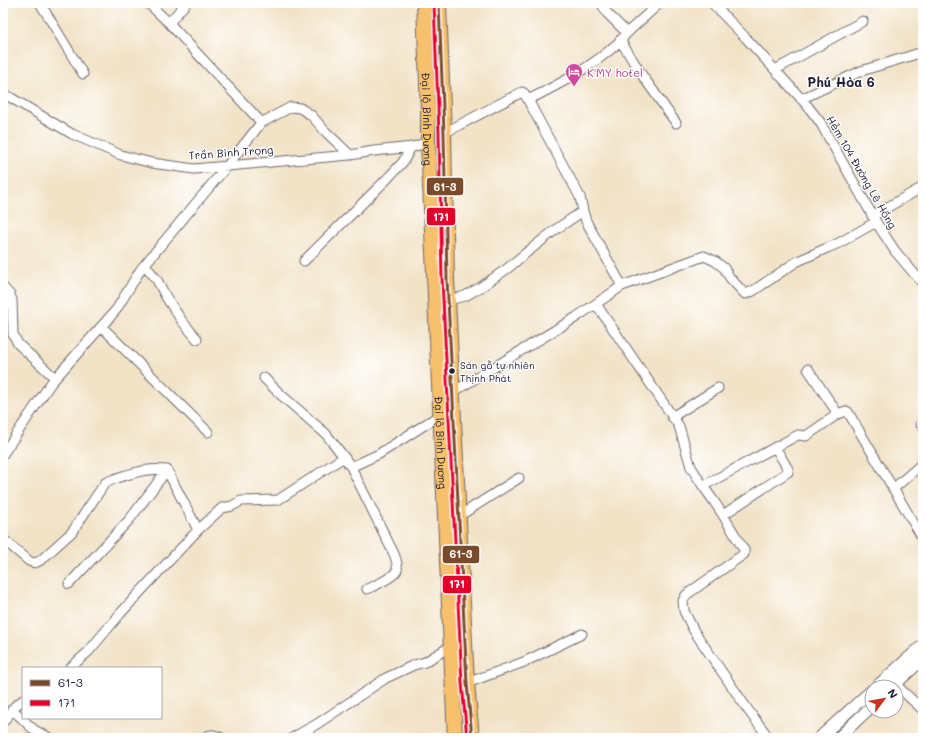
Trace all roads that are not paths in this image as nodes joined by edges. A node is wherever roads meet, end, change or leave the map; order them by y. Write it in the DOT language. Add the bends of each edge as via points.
graph roads {
  1 [pos="40,3"];
  2 [pos="148,3"];
  3 [pos="186,3"];
  4 [pos="424,3"];
  5 [pos="438,3"];
  6 [pos="601,3"];
  7 [pos="660,3"];
  8 [pos="715,4"];
  9 [pos="863,20"];
  10 [pos="169,23"];
  11 [pos="624,37"];
  12 [pos="923,52"];
  13 [pos="775,70"];
  14 [pos="83,74"];
  15 [pos="3,93"];
  16 [pos="801,99"];
  17 [pos="528,100"];
  18 [pos="261,123"];
  19 [pos="676,123"];
  20 [pos="444,134"];
  21 [pos="428,142"];
  22 [pos="411,147"];
  23 [pos="350,155"];
  24 [pos="227,166"];
  25 [pos="923,187"];
  26 [pos="583,211"];
  27 [pos="874,219"];
  28 [pos="304,261"];
  29 [pos="145,265"];
  30 [pos="923,284"];
  31 [pos="622,286"];
  32 [pos="3,287"];
  33 [pos="448,300"];
  34 [pos="596,304"];
  35 [pos="102,327"];
  36 [pos="197,339"];
  37 [pos="808,370"];
  38 [pos="56,378"];
  39 [pos="264,378"];
  40 [pos="718,388"];
  41 [pos="453,392"];
  42 [pos="838,414"];
  43 [pos="440,415"];
  44 [pos="672,417"];
  45 [pos="208,432"];
  46 [pos="775,447"];
  47 [pos="3,454"];
  48 [pos="344,457"];
  49 [pos="923,463"];
  50 [pos="351,467"];
  51 [pos="167,470"];
  52 [pos="519,478"];
  53 [pos="703,486"];
  54 [pos="893,489"];
  55 [pos="723,515"];
  56 [pos="459,516"];
  57 [pos="198,530"];
  58 [pos="923,538"];
  59 [pos="3,539"];
  60 [pos="69,584"];
  61 [pos="367,589"];
  62 [pos="582,634"];
  63 [pos="923,645"];
  64 [pos="451,646"];
  65 [pos="923,659"];
  66 [pos="71,667"];
  67 [pos="885,679"];
  68 [pos="901,679"];
  69 [pos="467,683"];
  70 [pos="904,695"];
  71 [pos="864,697"];
  72 [pos="22,701"];
  73 [pos="12,709"];
  74 [pos="923,710"];
  75 [pos="864,714"];
  76 [pos="22,719"];
  77 [pos="22,719"];
  78 [pos="3,722"];
  79 [pos="50,738"];
  80 [pos="204,738"];
  81 [pos="222,738"];
  82 [pos="292,738"];
  83 [pos="455,738"];
  84 [pos="472,738"];
  85 [pos="769,738"];
  86 [pos="818,738"];
  87 [pos="838,738"];
  1 -- 14 [label="street"];
  2 -- 10 [label="street"];
  3 -- 10 [label="street"];
  4 -- 21 [label="highway, Đại lộ Bình Dương"];
  5 -- 20 [label="highway, Đại lộ Bình Dương"];
  6 -- 11 [label="street"];
  7 -- 11 [label="street"];
  8 -- 13 [label="street, Hẻm 104 Đường Lê Hồng"];
  9 -- 13 [label="street"];
  10 -- 18 [label="street"];
  11 -- 17 [label="street" via="562,83"];
  11 -- 19 [label="street" via="642,75"];
  12 -- 16 [label="street" via="861,71"];
  13 -- 16 [label="street, Hẻm 104 Đường Lê Hồng"];
  15 -- 24 [label="street, Trần Bình Trọng" via="72,134 121,155 152,163 194,169"];
  16 -- 27 [label="street, Hẻm 104 Đường Lê Hồng" via="820,122"];
  17 -- 20 [label="street" via="522,92"];
  17 -- 26 [label="street" via="580,197"];
  18 -- 23 [label="street" via="291,106 300,108 311,115"];
  18 -- 24 [label="street"];
  20 -- 21 [label="highway"];
  20 -- 33 [label="highway, Đại lộ Bình Dương"];
  21 -- 22 [label="street, Trần Bình Trọng"];
  21 -- 43 [label="highway, Đại lộ Bình Dương"];
  22 -- 23 [label="street, Trần Bình Trọng"];
  22 -- 28 [label="street" via="403,162 388,178"];
  23 -- 24 [label="street, Trần Bình Trọng"];
  24 -- 29 [label="street"];
  25 -- 27 [label="street"];
  26 -- 31 [label="street"];
  26 -- 33 [label="street" via="481,287 465,296"];
  27 -- 30 [label="street, Hẻm 104 Đường Lê Hồng" via="895,251"];
  27 -- 31 [label="street" via="839,244 796,262 745,294 724,268 704,256"];
  29 -- 35 [label="street"];
  29 -- 36 [label="street" via="182,322"];
  31 -- 34 [label="street"];
  32 -- 38 [label="street" via="12,300 15,339"];
  33 -- 41 [label="highway, Đại lộ Bình Dương"];
  34 -- 41 [label="street"];
  34 -- 44 [label="street"];
  35 -- 38 [label="street"];
  35 -- 45 [label="street"];
  37 -- 42 [label="street"];
  38 -- 47 [label="street"];
  39 -- 48 [label="street" via="326,434"];
  40 -- 44 [label="street"];
  41 -- 56 [label="highway, Đại lộ Bình Dương"];
  42 -- 46 [label="street" via="806,436 799,434"];
  42 -- 54 [label="street" via="848,412"];
  43 -- 50 [label="street" via="379,454"];
  43 -- 64 [label="highway, Đại lộ Bình Dương"];
  44 -- 53 [label="street" via="679,426 691,467"];
  46 -- 53 [label="street"];
  46 -- 55 [label="street" via="788,472"];
  48 -- 50 [label="street"];
  48 -- 57 [label="street" via="278,500 242,501 222,508"];
  49 -- 54 [label="street"];
  50 -- 61 [label="street" via="397,564 392,575"];
  51 -- 57 [label="street"];
  51 -- 59 [label="street" via="142,470 105,483 72,532 35,563"];
  51 -- 60 [label="street" via="130,518"];
  52 -- 56 [label="street"];
  53 -- 55 [label="street"];
  54 -- 58 [label="street"];
  55 -- 85 [label="street" via="744,554 686,595 683,601 684,611 694,631"];
  56 -- 69 [label="highway, Đại lộ Bình Dương"];
  57 -- 66 [label="street" via="88,652"];
  62 -- 69 [label="street" via="524,662"];
  63 -- 67 [label="street"];
  64 -- 82 [label="street" via="425,662 386,678"];
  64 -- 83 [label="highway, Đại lộ Bình Dương"];
  65 -- 68 [label="street"];
  69 -- 84 [label="highway, Đại lộ Bình Dương"];
  70 -- 74 [label="street"];
  71 -- 86 [label="street"];
  72 -- 73 [label="street"];
  73 -- 76 [label="street"];
  73 -- 78 [label="street"];
  75 -- 87 [label="street"];
  77 -- 79 [label="street" via="34,730"];
  80 -- 81 [label="street" via="211,734"];
}
